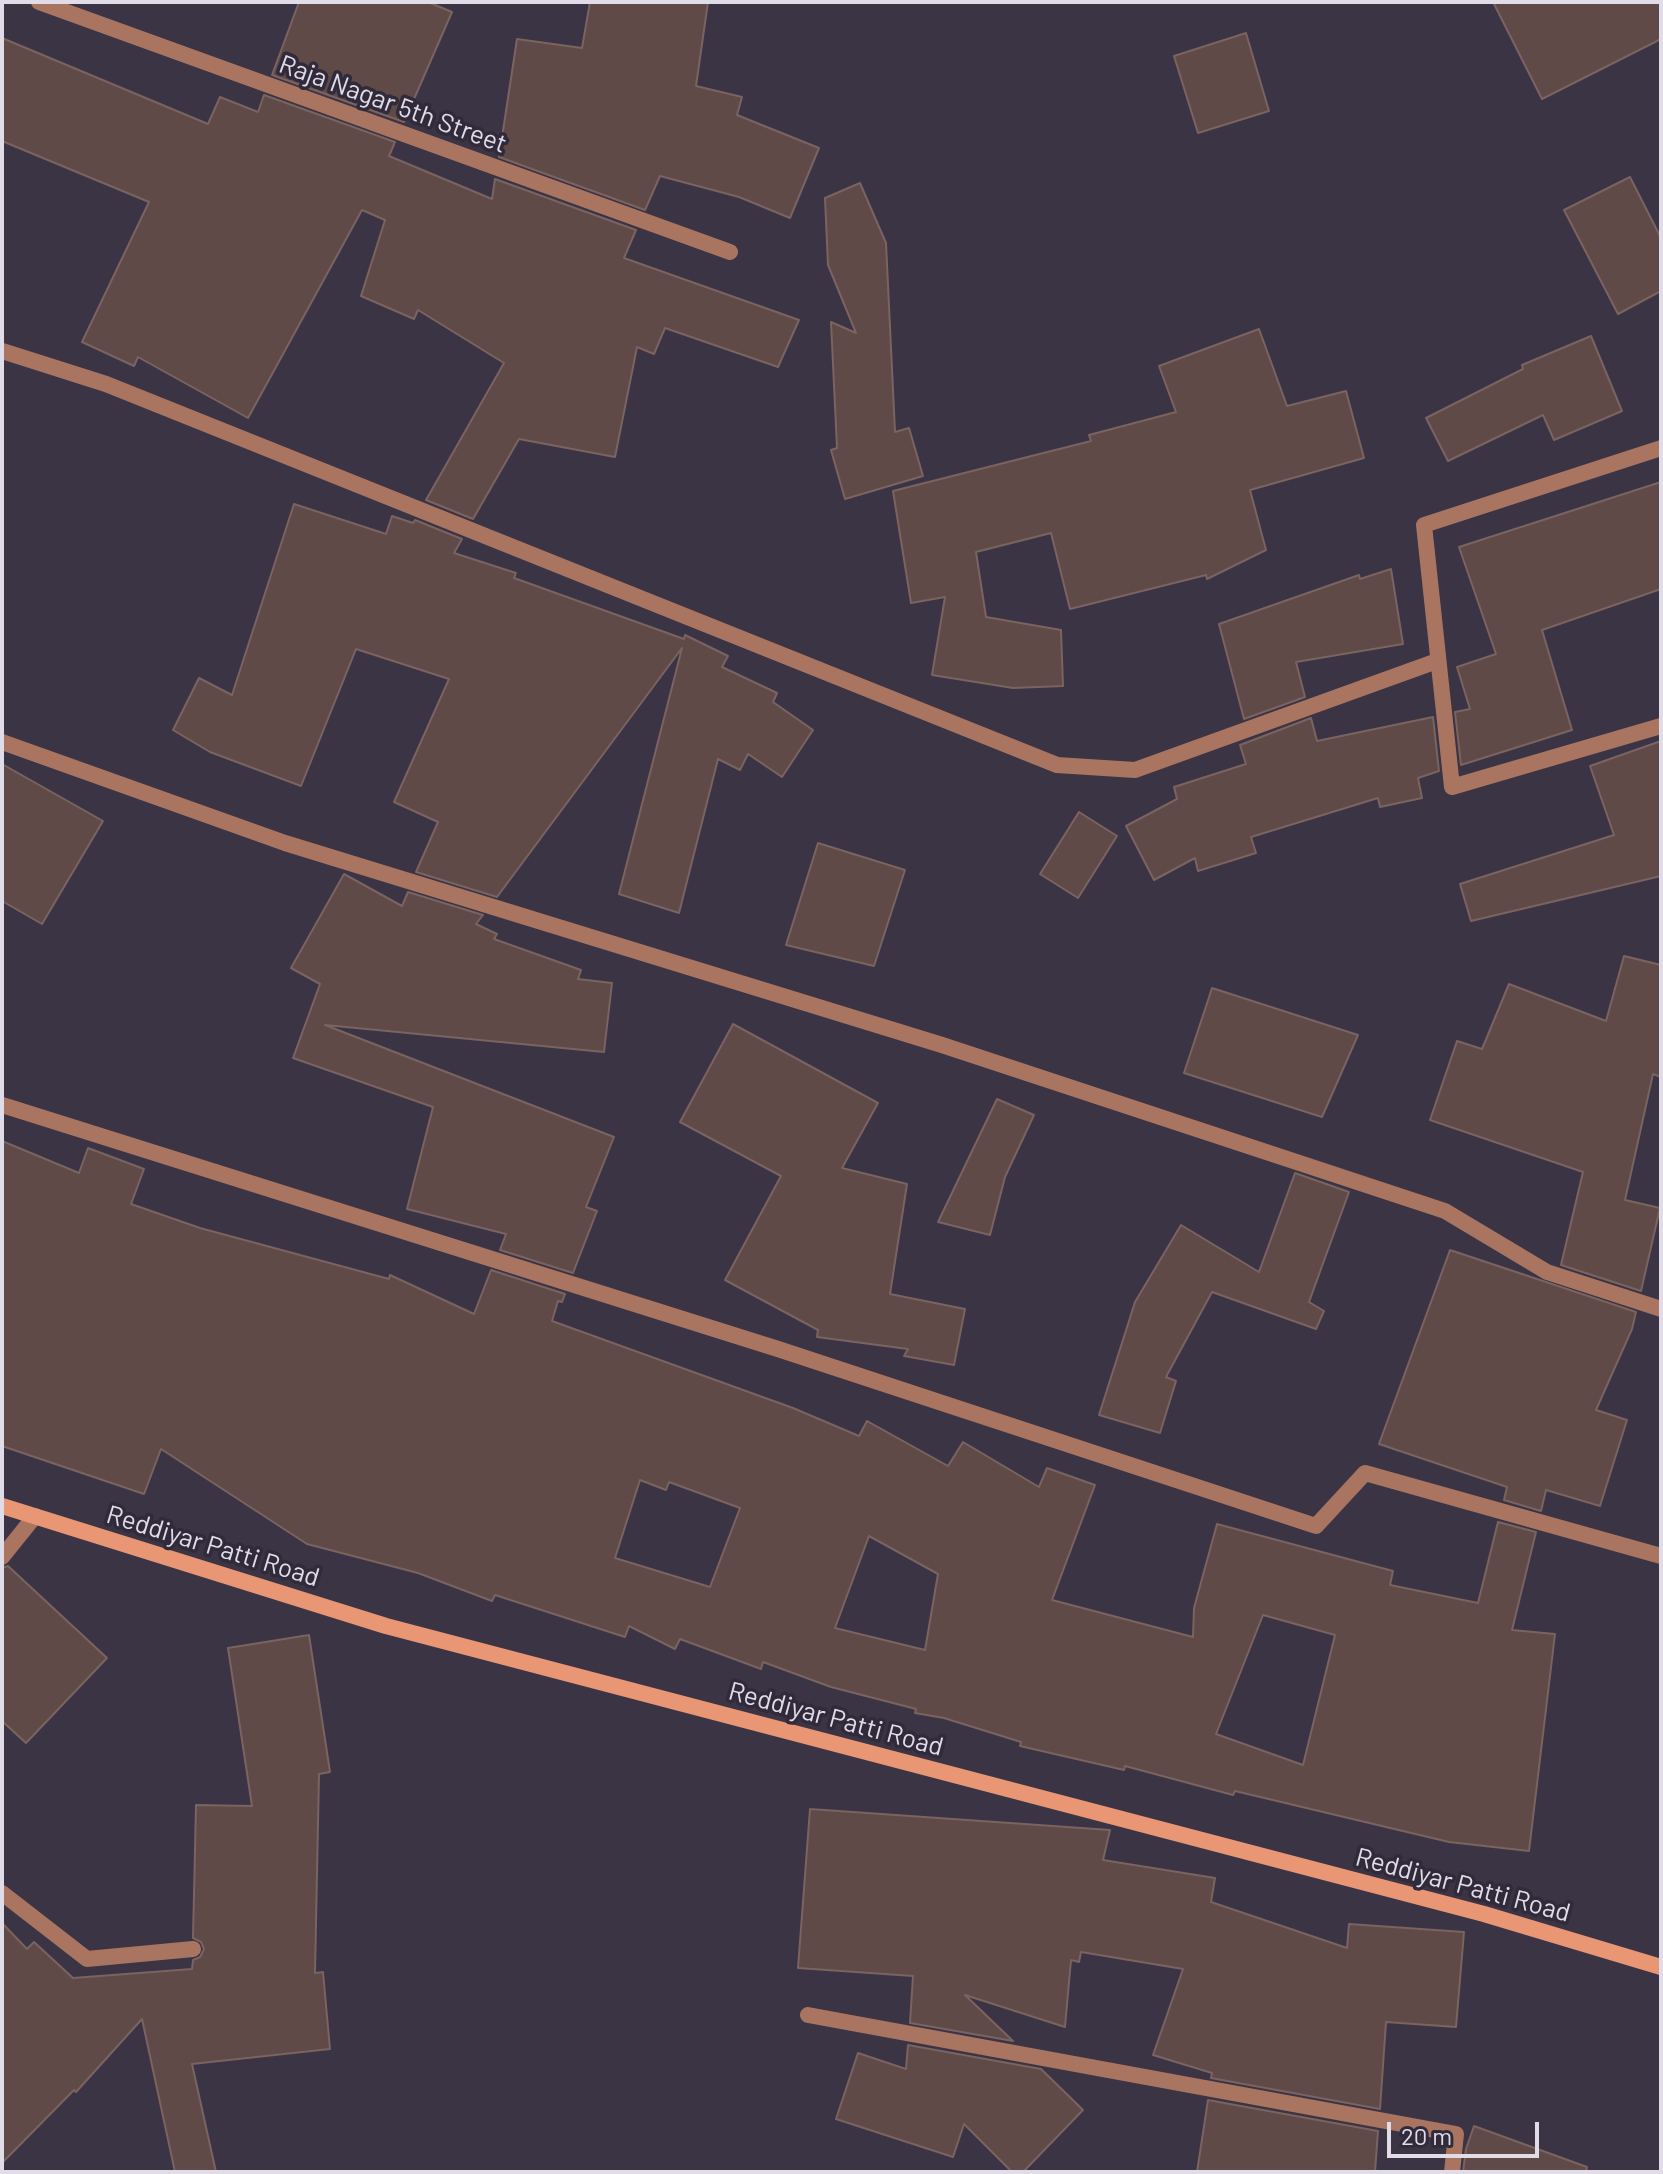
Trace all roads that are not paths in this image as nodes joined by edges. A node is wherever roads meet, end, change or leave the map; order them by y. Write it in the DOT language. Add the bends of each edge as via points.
graph roads {
  1 [pos="39,2"];
  2 [pos="730,252"];
  3 [pos="2,351"];
  4 [pos="1661,448"];
  5 [pos="1437,661"];
  6 [pos="1661,726"];
  7 [pos="2,742"];
  8 [pos="2,1105"];
  9 [pos="1661,1309"];
  10 [pos="2,1506"];
  11 [pos="35,1516"];
  12 [pos="1661,1556"];
  13 [pos="2,1557"];
  14 [pos="2,1893"];
  15 [pos="193,1949"];
  16 [pos="1661,1967"];
  17 [pos="808,2015"];
  18 [pos="1452,2172"];
  1 -- 2 [label="street, Raja Nagar 5th Street"];
  3 -- 5 [label="street" via="106,384 1057,765 1135,770"];
  4 -- 5 [label="street" via="1424,525"];
  5 -- 6 [label="street" via="1452,787"];
  7 -- 9 [label="street" via="285,843 942,1045 1445,1211 1547,1272"];
  8 -- 12 [label="street" via="793,1354 1316,1526 1365,1473"];
  10 -- 11 [label="street, Reddiyar Patti Road"];
  11 -- 13 [label="street"];
  11 -- 16 [label="street, Reddiyar Patti Road" via="386,1626 1484,1914"];
  14 -- 15 [label="street" via="87,1959"];
  17 -- 18 [label="street" via="1456,2134"];
}
